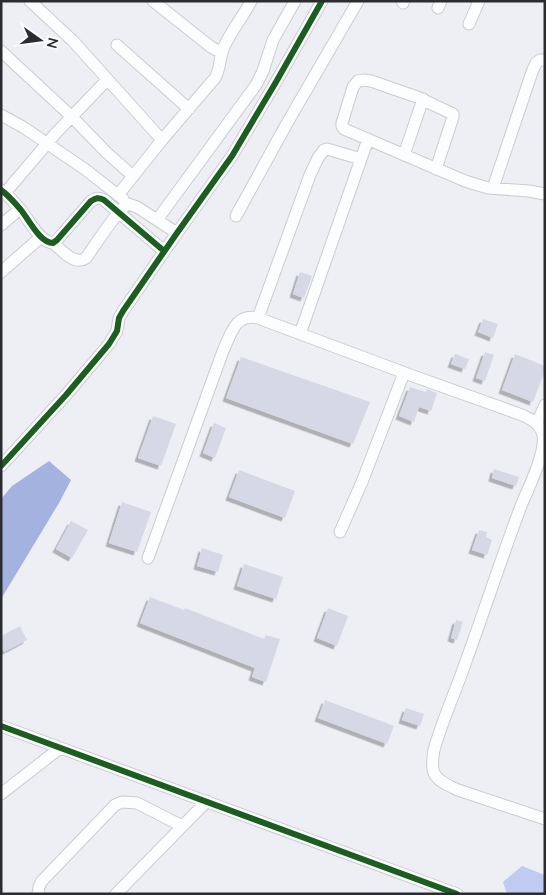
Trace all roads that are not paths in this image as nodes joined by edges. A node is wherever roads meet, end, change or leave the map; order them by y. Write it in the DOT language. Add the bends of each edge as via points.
graph roads {
  1 [pos="30,1"];
  2 [pos="153,1"];
  3 [pos="295,1"];
  4 [pos="322,1"];
  5 [pos="358,1"];
  6 [pos="479,1"];
  7 [pos="246,3"];
  8 [pos="470,24"];
  9 [pos="117,46"];
  10 [pos="1,52"];
  11 [pos="222,53"];
  12 [pos="545,60"];
  13 [pos="107,80"];
  14 [pos="423,99"];
  15 [pos="189,109"];
  16 [pos="1,115"];
  17 [pos="72,117"];
  18 [pos="368,139"];
  19 [pos="162,140"];
  20 [pos="47,144"];
  21 [pos="404,154"];
  22 [pos="361,159"];
  23 [pos="436,169"];
  24 [pos="133,176"];
  25 [pos="106,186"];
  26 [pos="493,188"];
  27 [pos="3,191"];
  28 [pos="545,194"];
  29 [pos="118,196"];
  30 [pos="96,198"];
  31 [pos="128,204"];
  32 [pos="20,209"];
  33 [pos="118,213"];
  34 [pos="236,216"];
  35 [pos="157,220"];
  36 [pos="1,225"];
  37 [pos="177,233"];
  38 [pos="41,238"];
  39 [pos="53,243"];
  40 [pos="164,251"];
  41 [pos="1,272"];
  42 [pos="258,318"];
  43 [pos="300,334"];
  44 [pos="404,373"];
  45 [pos="545,405"];
  46 [pos="538,423"];
  47 [pos="1,466"];
  48 [pos="340,532"];
  49 [pos="148,558"];
  50 [pos="1,726"];
  51 [pos="60,748"];
  52 [pos="1,794"];
  53 [pos="207,801"];
  54 [pos="545,819"];
  55 [pos="182,826"];
  56 [pos="38,894"];
  57 [pos="116,894"];
  58 [pos="457,894"];
  1 -- 13 [label="street" via="73,41"];
  2 -- 11 [label="street"];
  3 -- 35 [label="street" via="273,40 256,85"];
  4 -- 37 [label="street" via="232,156"];
  5 -- 34 [label="street"];
  6 -- 8 [label="street"];
  7 -- 11 [label="street"];
  9 -- 15 [label="street"];
  10 -- 17 [label="street"];
  11 -- 15 [label="street" via="217,75"];
  12 -- 26 [label="street" via="536,62"];
  13 -- 17 [label="street"];
  13 -- 19 [label="street"];
  14 -- 18 [label="street" via="371,81 358,81 353,86 342,126"];
  14 -- 21 [label="street"];
  14 -- 23 [label="street" via="453,117"];
  15 -- 19 [label="street"];
  16 -- 20 [label="street"];
  17 -- 20 [label="street"];
  17 -- 24 [label="street"];
  18 -- 21 [label="street"];
  18 -- 22 [label="street"];
  19 -- 24 [label="street"];
  20 -- 25 [label="street"];
  20 -- 27 [label="street"];
  21 -- 23 [label="street"];
  22 -- 42 [label="street" via="328,149 318,158"];
  22 -- 43 [label="street"];
  23 -- 26 [label="street" via="465,182"];
  24 -- 29 [label="street"];
  25 -- 29 [label="street"];
  25 -- 30 [label="street"];
  26 -- 28 [label="street"];
  27 -- 32 [label="street"];
  29 -- 31 [label="street"];
  30 -- 33 [label="street" via="104,200"];
  30 -- 39 [label="street"];
  31 -- 33 [label="street"];
  31 -- 35 [label="street"];
  32 -- 36 [label="street"];
  32 -- 38 [label="street"];
  33 -- 39 [label="street" via="82,261 74,260"];
  33 -- 40 [label="street"];
  35 -- 37 [label="street"];
  37 -- 40 [label="street"];
  38 -- 39 [label="street"];
  38 -- 41 [label="street"];
  40 -- 47 [label="street" via="123,311 109,344"];
  42 -- 43 [label="street"];
  42 -- 49 [label="street" via="246,317 238,323 223,351"];
  43 -- 44 [label="street"];
  44 -- 46 [label="street"];
  44 -- 48 [label="street"];
  45 -- 46 [label="street"];
  46 -- 54 [label="street" via="543,436 538,465 443,722 432,764 438,778 458,790"];
  50 -- 51 [label="street"];
  51 -- 52 [label="street"];
  51 -- 53 [label="street"];
  53 -- 55 [label="street"];
  53 -- 58 [label="street"];
  55 -- 56 [label="street" via="137,803 115,805 41,882"];
  55 -- 57 [label="street"];
}
